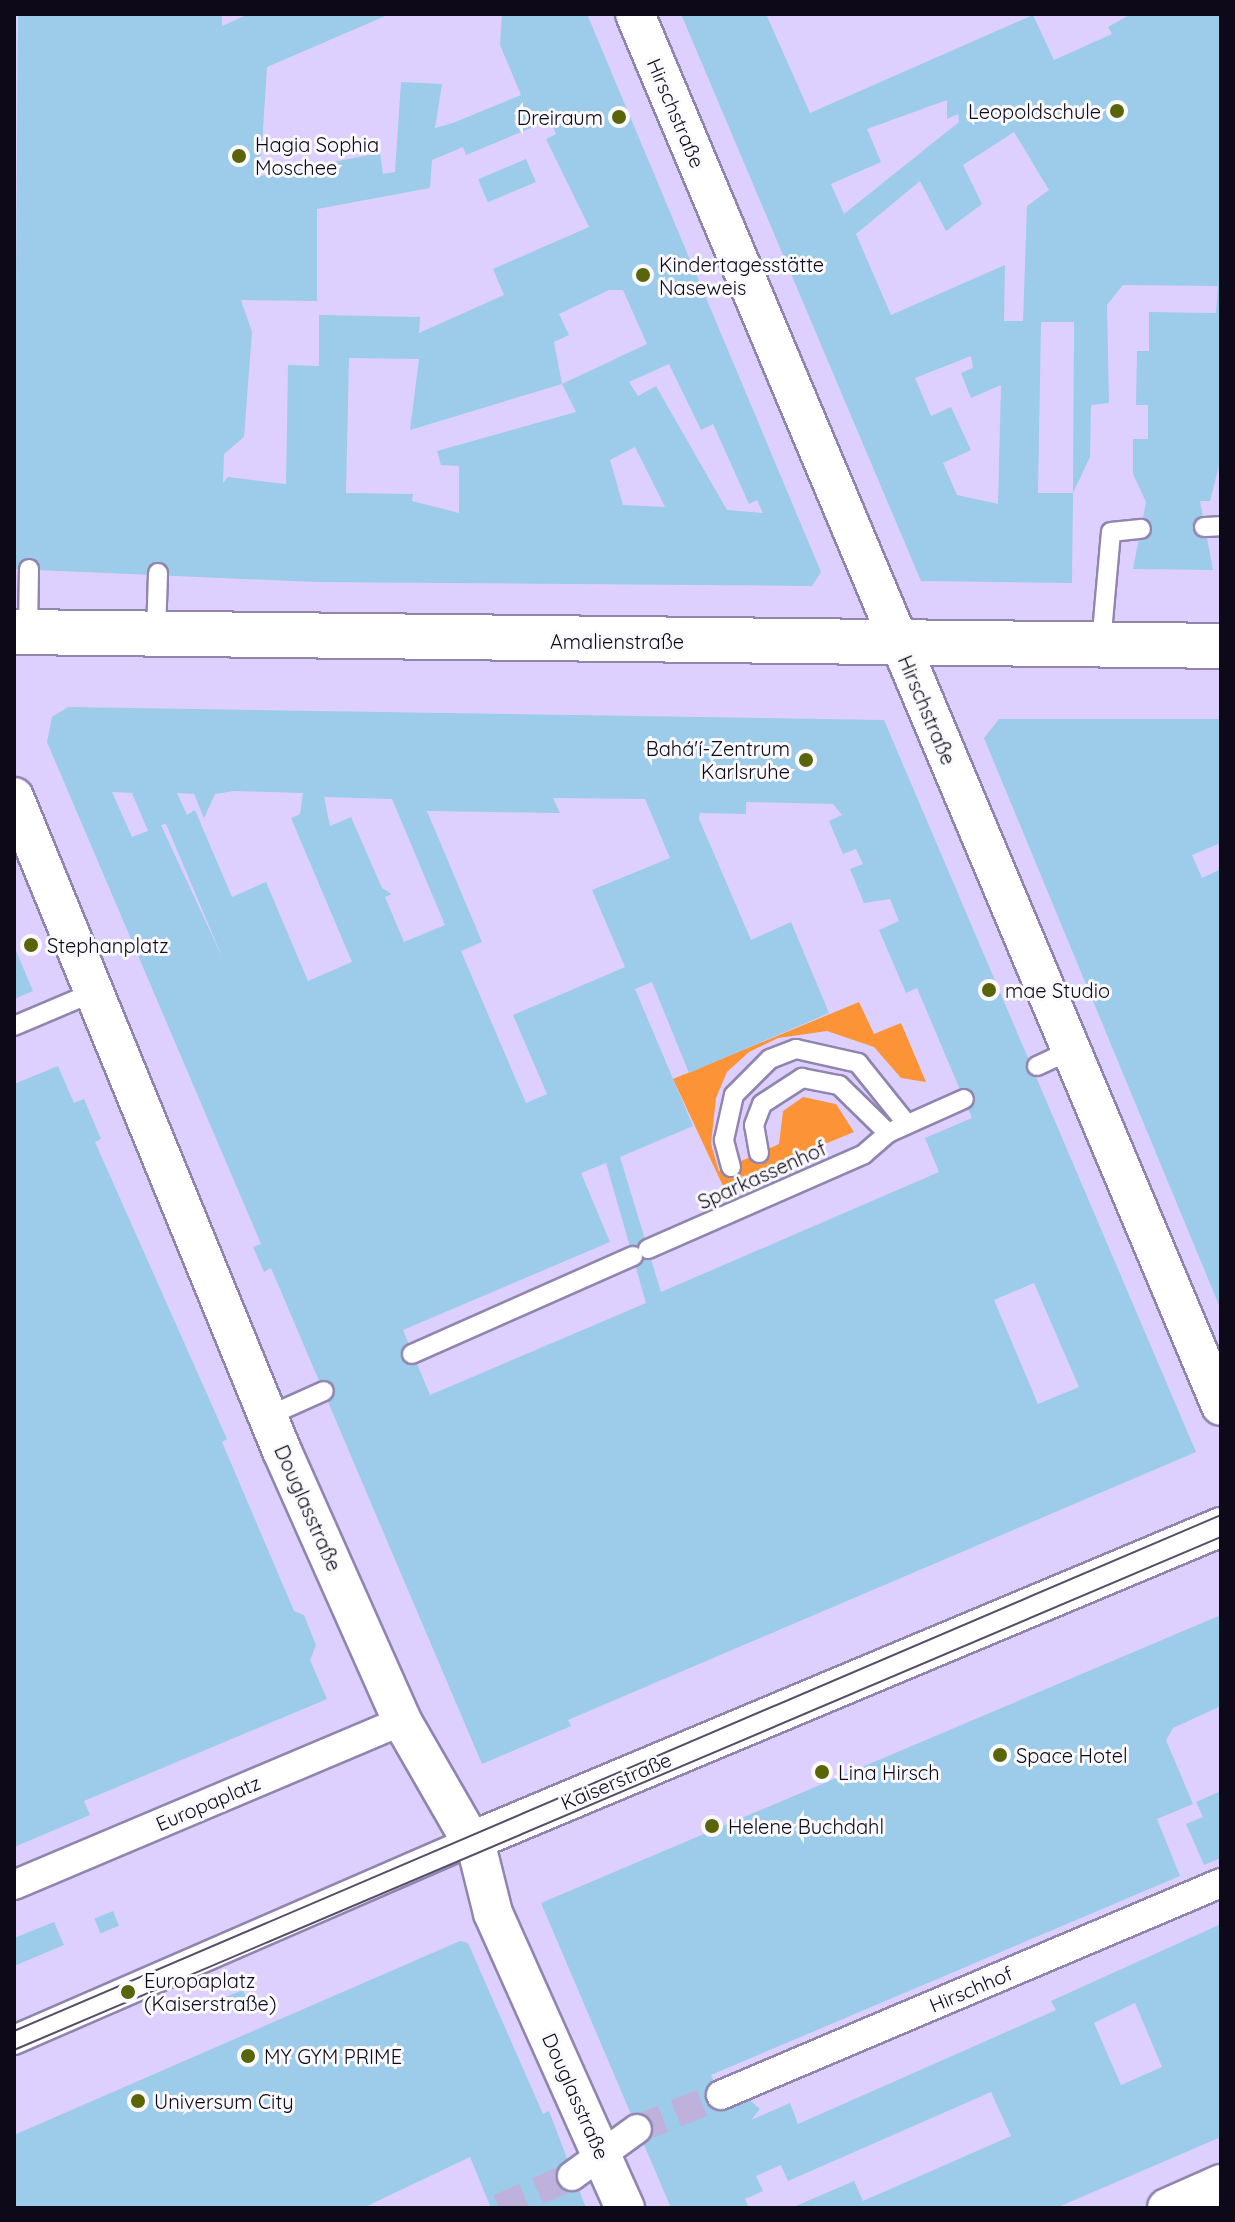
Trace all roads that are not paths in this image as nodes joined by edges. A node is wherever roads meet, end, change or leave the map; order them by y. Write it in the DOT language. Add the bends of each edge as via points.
graph roads {
  1 [pos="635,14"];
  2 [pos="1141,529"];
  3 [pos="29,569"];
  4 [pos="158,573"];
  5 [pos="21,632"];
  6 [pos="156,634"];
  7 [pos="899,642"];
  8 [pos="1101,644"];
  9 [pos="1221,646"];
  10 [pos="16,802"];
  11 [pos="94,992"];
  12 [pos="14,1026"];
  13 [pos="1071,1050"];
  14 [pos="1037,1066"];
  15 [pos="964,1099"];
  16 [pos="907,1124"];
  17 [pos="888,1133"];
  18 [pos="759,1153"];
  19 [pos="731,1167"];
  20 [pos="412,1354"];
  21 [pos="324,1391"];
  22 [pos="1221,1406"];
  23 [pos="268,1416"];
  24 [pos="1221,1527"];
  25 [pos="402,1721"];
  26 [pos="455,1845"];
  27 [pos="1221,1883"];
  28 [pos="14,1885"];
  29 [pos="14,2040"];
  30 [pos="721,2095"];
  31 [pos="637,2129"];
  32 [pos="587,2166"];
  33 [pos="1221,2184"];
  34 [pos="625,2208"];
  35 [pos="1167,2208"];
  1 -- 7 [label="street, Hirschstraße"];
  2 -- 8 [label="lane" via="1111,532"];
  3 -- 5 [label="lane"];
  4 -- 6 [label="lane"];
  5 -- 6 [label="main road, Amalienstraße"];
  6 -- 7 [label="main road, Amalienstraße"];
  7 -- 8 [label="main road, Amalienstraße"];
  7 -- 13 [label="street, Hirschstraße"];
  8 -- 9 [label="main road, Amalienstraße"];
  10 -- 11 [label="street, Douglasstraße"];
  11 -- 12 [label="lane"];
  11 -- 23 [label="street, Douglasstraße"];
  13 -- 14 [label="lane"];
  13 -- 22 [label="street, Hirschstraße"];
  15 -- 16 [label="lane, Sparkassenhof"];
  16 -- 17 [label="lane, Sparkassenhof"];
  16 -- 19 [label="lane, Sparkassenhof" via="858,1063 796,1049 770,1059 734,1095 724,1140"];
  17 -- 18 [label="lane, Sparkassenhof" via="839,1085 802,1078 762,1104 754,1125"];
  17 -- 20 [label="lane, Sparkassenhof" via="864,1154"];
  21 -- 23 [label="lane"];
  23 -- 25 [label="street, Douglasstraße"];
  24 -- 26 [label="street, Kaiserstraße"];
  25 -- 26 [label="street, Douglasstraße"];
  25 -- 28 [label="street, Europaplatz"];
  26 -- 29 [label="street, Kaiserstraße"];
  26 -- 32 [label="street, Douglasstraße" via="493,1913"];
  27 -- 30 [label="street, Hirschhof"];
  31 -- 32 [label="street"];
  32 -- 34 [label="street, Douglasstraße"];
  33 -- 35 [label="street"];
}
